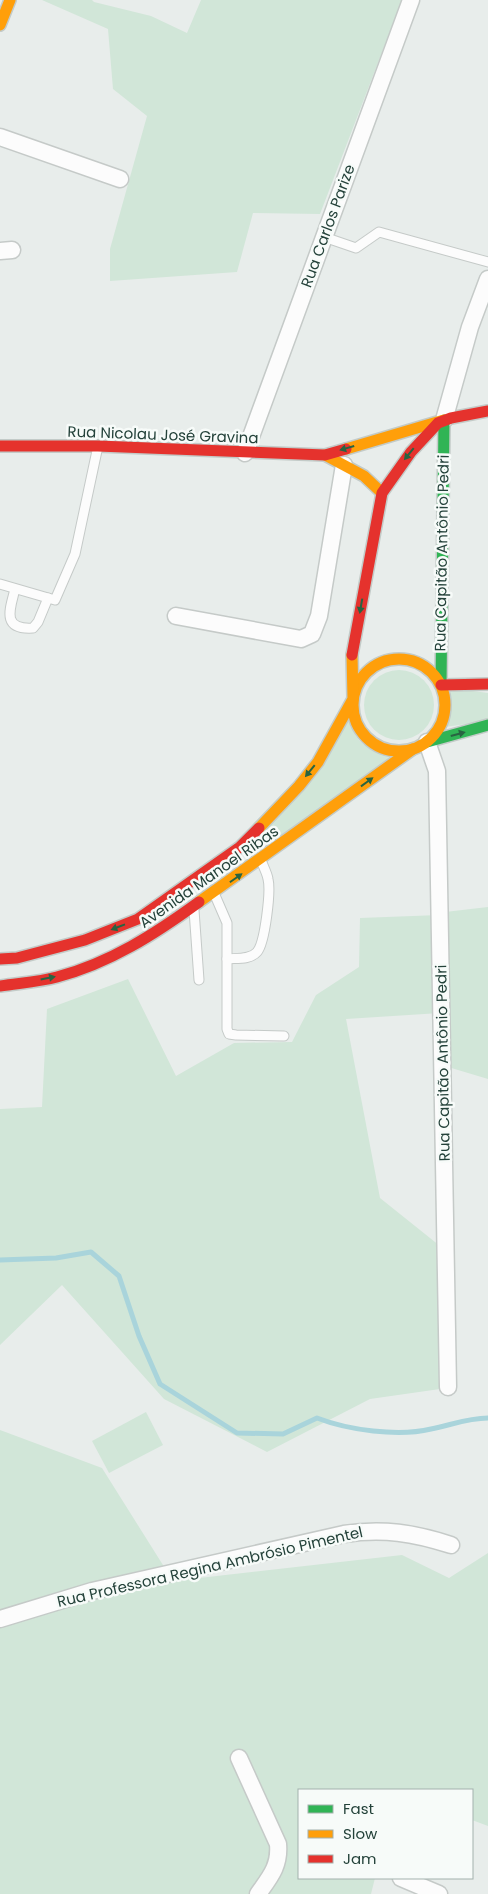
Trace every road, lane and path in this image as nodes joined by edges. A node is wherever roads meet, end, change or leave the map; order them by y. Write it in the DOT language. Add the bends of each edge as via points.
graph roads {
  1 [pos="10,0"];
  2 [pos="411,0"];
  3 [pos="0,23"];
  4 [pos="0,136"];
  5 [pos="120,179"];
  6 [pos="324,237"];
  7 [pos="488,262"];
  8 [pos="488,279"];
  9 [pos="488,411"];
  10 [pos="444,420"];
  11 [pos="0,446"];
  12 [pos="98,446"];
  13 [pos="245,453"];
  14 [pos="325,454"];
  15 [pos="344,465"];
  16 [pos="382,493"];
  17 [pos="0,584"];
  18 [pos="15,588"];
  19 [pos="48,598"];
  20 [pos="176,616"];
  21 [pos="352,656"];
  22 [pos="488,684"];
  23 [pos="441,686"];
  24 [pos="353,699"];
  25 [pos="488,725"];
  26 [pos="332,739"];
  27 [pos="420,745"];
  28 [pos="261,860"];
  29 [pos="214,893"];
  30 [pos="194,907"];
  31 [pos="226,959"];
  32 [pos="0,960"];
  33 [pos="199,980"];
  34 [pos="0,986"];
  35 [pos="284,1036"];
  36 [pos="448,1387"];
  37 [pos="451,1545"];
  38 [pos="0,1619"];
  39 [pos="239,1758"];
  40 [pos="403,1879"];
  41 [pos="258,1894"];
  42 [pos="439,1894"];
  1 -- 3 [label="main road"];
  2 -- 6 [label="street, Rua Carlos Parize"];
  4 -- 5 [label="street"];
  6 -- 7 [label="lane" via="356,248 379,232"];
  6 -- 13 [label="street, Rua Carlos Parize"];
  8 -- 10 [label="street" via="470,327"];
  9 -- 10 [label="main road"];
  10 -- 14 [label="main road, Rua Nicolau José Gravina, one-way"];
  10 -- 16 [label="main road, Avenida Manoel Ribas, one-way" via="418,444"];
  10 -- 23 [label="main road, Rua Capitão Antônio Pedri"];
  11 -- 12 [label="main road, Rua Nicolau José Gravina"];
  12 -- 13 [label="main road, Rua Nicolau José Gravina"];
  12 -- 19 [label="lane" via="75,554 55,600"];
  13 -- 14 [label="main road, Rua Nicolau José Gravina"];
  14 -- 15 [label="main road, Rua Nicolau José Gravina"];
  15 -- 16 [label="main road, Rua Nicolau José Gravina" via="364,476"];
  15 -- 20 [label="street" via="319,616 312,634 301,639"];
  16 -- 21 [label="main road, Avenida Manoel Ribas, one-way"];
  17 -- 18 [label="lane"];
  18 -- 19 [label="lane"];
  18 -- 19 [label="lane" via="8,616 12,623 23,628 33,628 38,622"];
  21 -- 24 [label="main road, Avenida Manoel Ribas"];
  21 -- 26 [label="main road, Avenida Manoel Ribas"];
  22 -- 23 [label="main road"];
  23 -- 24 [label="main road" via="421,664 407,659 392,659 366,673 357,685"];
  23 -- 27 [label="main road" via="445,700 444,716 438,730"];
  24 -- 26 [label="main road, Avenida Manoel Ribas"];
  24 -- 27 [label="main road" via="359,729 370,741 398,751"];
  27 -- 25 [label="main road, one-way"];
  26 -- 32 [label="main road, Avenida Manoel Ribas, one-way" via="299,786 240,847 138,919 84,940"];
  28 -- 27 [label="main road, Avenida Manoel Ribas, one-way"];
  27 -- 36 [label="street, Rua Capitão Antônio Pedri" via="437,771"];
  29 -- 28 [label="main road, Avenida Manoel Ribas, one-way"];
  28 -- 31 [label="lane" via="269,889 262,942 257,952 248,957"];
  29 -- 30 [label="main road, Avenida Manoel Ribas"];
  29 -- 31 [label="lane" via="227,923"];
  30 -- 33 [label="lane"];
  34 -- 30 [label="main road, Avenida Manoel Ribas, one-way" via="56,977 100,963 151,937"];
  31 -- 35 [label="lane" via="229,1034"];
  37 -- 38 [label="street, Rua Professora Regina Ambrósio Pimentel" via="396,1531 369,1530 344,1534 101,1589"];
  39 -- 41 [label="street" via="278,1844 280,1857 276,1869"];
  40 -- 42 [label="street"];
}
